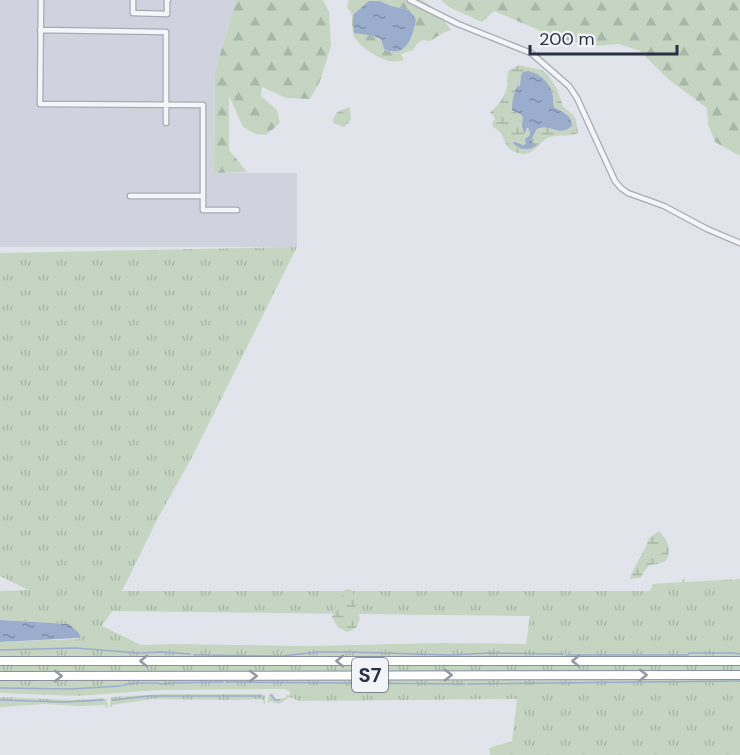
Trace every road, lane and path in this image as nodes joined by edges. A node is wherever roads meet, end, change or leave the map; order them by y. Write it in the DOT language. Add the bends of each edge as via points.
graph roads {
  1 [pos="41,0"];
  2 [pos="133,0"];
  3 [pos="168,0"];
  4 [pos="410,0"];
  5 [pos="40,30"];
  6 [pos="166,105"];
  7 [pos="166,123"];
  8 [pos="130,196"];
  9 [pos="203,196"];
  10 [pos="237,210"];
  11 [pos="740,243"];
  12 [pos="0,662"];
  13 [pos="740,662"];
  14 [pos="740,675"];
  15 [pos="0,676"];
  1 -- 5 [label="street"];
  2 -- 3 [label="street" via="133,13 166,14"];
  4 -- 11 [label="street" via="531,53 577,98 621,188"];
  5 -- 6 [label="street" via="166,32"];
  5 -- 6 [label="street" via="40,104"];
  6 -- 7 [label="street"];
  6 -- 9 [label="street" via="203,105"];
  8 -- 9 [label="street"];
  9 -- 10 [label="street" via="203,210"];
  13 -- 12 [label="highway, S7, one-way"];
  15 -- 14 [label="highway, S7, one-way"];
}
